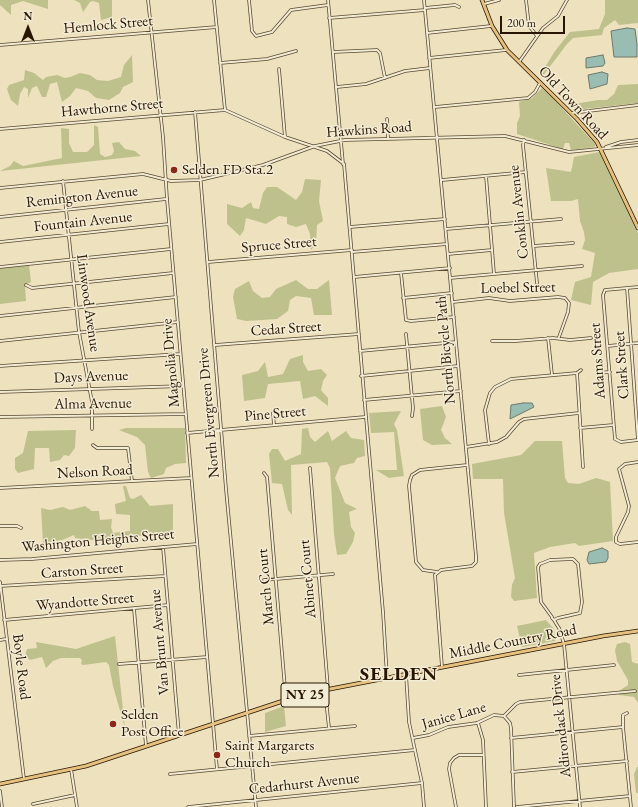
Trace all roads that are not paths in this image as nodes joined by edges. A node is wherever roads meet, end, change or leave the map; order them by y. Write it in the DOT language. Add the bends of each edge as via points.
graph roads {
  1 [pos="148,0"];
  2 [pos="214,0"];
  3 [pos="249,0"];
  4 [pos="328,0"];
  5 [pos="424,0"];
  6 [pos="499,0"];
  7 [pos="526,0"];
  8 [pos="567,0"];
  9 [pos="483,2"];
  10 [pos="328,5"];
  11 [pos="459,7"];
  12 [pos="425,9"];
  13 [pos="329,18"];
  14 [pos="492,26"];
  15 [pos="217,27"];
  16 [pos="151,32"];
  17 [pos="427,33"];
  18 [pos="537,36"];
  19 [pos="0,45"];
  20 [pos="507,50"];
  21 [pos="296,51"];
  22 [pos="333,52"];
  23 [pos="429,58"];
  24 [pos="519,62"];
  25 [pos="220,63"];
  26 [pos="430,68"];
  27 [pos="279,70"];
  28 [pos="384,78"];
  29 [pos="540,83"];
  30 [pos="337,87"];
  31 [pos="638,106"];
  32 [pos="435,107"];
  33 [pos="225,110"];
  34 [pos="195,112"];
  35 [pos="571,113"];
  36 [pos="160,115"];
  37 [pos="387,119"];
  38 [pos="0,129"];
  39 [pos="286,137"];
  40 [pos="437,137"];
  41 [pos="388,138"];
  42 [pos="524,140"];
  43 [pos="638,140"];
  44 [pos="342,141"];
  45 [pos="638,145"];
  46 [pos="315,146"];
  47 [pos="601,148"];
  48 [pos="344,164"];
  49 [pos="165,170"];
  50 [pos="526,172"];
  51 [pos="157,176"];
  52 [pos="486,176"];
  53 [pos="165,178"];
  54 [pos="200,180"];
  55 [pos="442,180"];
  56 [pos="63,181"];
  57 [pos="0,188"];
  58 [pos="166,199"];
  59 [pos="66,210"];
  60 [pos="0,216"];
  61 [pos="445,219"];
  62 [pos="561,219"];
  63 [pos="531,221"];
  64 [pos="169,224"];
  65 [pos="490,225"];
  66 [pos="350,227"];
  67 [pos="638,228"];
  68 [pos="446,229"];
  69 [pos="68,234"];
  70 [pos="0,242"];
  71 [pos="573,243"];
  72 [pos="447,244"];
  73 [pos="534,246"];
  74 [pos="171,249"];
  75 [pos="492,250"];
  76 [pos="352,251"];
  77 [pos="448,254"];
  78 [pos="71,259"];
  79 [pos="208,262"];
  80 [pos="582,266"];
  81 [pos="0,267"];
  82 [pos="450,268"];
  83 [pos="536,271"];
  84 [pos="401,272"];
  85 [pos="173,273"];
  86 [pos="494,274"];
  87 [pos="354,277"];
  88 [pos="450,278"];
  89 [pos="74,283"];
  90 [pos="537,283"];
  91 [pos="26,285"];
  92 [pos="638,287"];
  93 [pos="627,288"];
  94 [pos="452,293"];
  95 [pos="176,297"];
  96 [pos="403,298"];
  97 [pos="453,302"];
  98 [pos="76,308"];
  99 [pos="0,316"];
  100 [pos="454,317"];
  101 [pos="178,322"];
  102 [pos="79,332"];
  103 [pos="359,334"];
  104 [pos="406,334"];
  105 [pos="548,338"];
  106 [pos="559,338"];
  107 [pos="591,338"];
  108 [pos="0,341"];
  109 [pos="492,341"];
  110 [pos="456,342"];
  111 [pos="631,343"];
  112 [pos="638,343"];
  113 [pos="215,345"];
  114 [pos="407,346"];
  115 [pos="608,346"];
  116 [pos="360,351"];
  117 [pos="180,354"];
  118 [pos="84,361"];
  119 [pos="0,366"];
  120 [pos="458,366"];
  121 [pos="581,370"];
  122 [pos="410,371"];
  123 [pos="610,372"];
  124 [pos="577,373"];
  125 [pos="597,373"];
  126 [pos="552,375"];
  127 [pos="361,376"];
  128 [pos="183,386"];
  129 [pos="89,388"];
  130 [pos="461,391"];
  131 [pos="0,392"];
  132 [pos="412,395"];
  133 [pos="364,400"];
  134 [pos="273,413"];
  135 [pos="579,413"];
  136 [pos="186,414"];
  137 [pos="92,415"];
  138 [pos="0,416"];
  139 [pos="412,416"];
  140 [pos="365,417"];
  141 [pos="274,425"];
  142 [pos="613,425"];
  143 [pos="92,428"];
  144 [pos="580,428"];
  145 [pos="221,429"];
  146 [pos="188,432"];
  147 [pos="638,440"];
  148 [pos="489,444"];
  149 [pos="93,445"];
  150 [pos="466,447"];
  151 [pos="638,462"];
  152 [pos="467,465"];
  153 [pos="583,467"];
  154 [pos="310,468"];
  155 [pos="264,473"];
  156 [pos="191,478"];
  157 [pos="132,481"];
  158 [pos="0,488"];
  159 [pos="0,526"];
  160 [pos="21,528"];
  161 [pos="638,542"];
  162 [pos="197,544"];
  163 [pos="163,546"];
  164 [pos="0,560"];
  165 [pos="436,572"];
  166 [pos="333,574"];
  167 [pos="319,575"];
  168 [pos="165,576"];
  169 [pos="276,579"];
  170 [pos="264,580"];
  171 [pos="0,582"];
  172 [pos="0,586"];
  173 [pos="168,606"];
  174 [pos="134,609"];
  175 [pos="4,620"];
  176 [pos="554,620"];
  177 [pos="638,632"];
  178 [pos="6,639"];
  179 [pos="0,640"];
  180 [pos="564,644"];
  181 [pos="207,657"];
  182 [pos="173,660"];
  183 [pos="138,662"];
  184 [pos="119,664"];
  185 [pos="442,666"];
  186 [pos="614,666"];
  187 [pos="566,670"];
  188 [pos="406,674"];
  189 [pos="519,674"];
  190 [pos="387,678"];
  191 [pos="327,689"];
  192 [pos="635,691"];
  193 [pos="569,698"];
  194 [pos="286,700"];
  195 [pos="246,713"];
  196 [pos="627,713"];
  197 [pos="504,716"];
  198 [pos="477,723"];
  199 [pos="213,724"];
  200 [pos="355,726"];
  201 [pos="623,727"];
  202 [pos="329,728"];
  203 [pos="572,732"];
  204 [pos="179,735"];
  205 [pos="249,736"];
  206 [pos="413,738"];
  207 [pos="511,738"];
  208 [pos="146,746"];
  209 [pos="415,750"];
  210 [pos="483,755"];
  211 [pos="627,761"];
  212 [pos="252,766"];
  213 [pos="576,767"];
  214 [pos="71,769"];
  215 [pos="218,769"];
  216 [pos="512,772"];
  217 [pos="170,774"];
  218 [pos="24,779"];
  219 [pos="0,784"];
  220 [pos="422,784"];
  221 [pos="0,791"];
  222 [pos="75,795"];
  223 [pos="630,796"];
  224 [pos="255,800"];
  225 [pos="579,801"];
  226 [pos="33,804"];
  227 [pos="2,807"];
  228 [pos="77,807"];
  229 [pos="188,807"];
  230 [pos="256,807"];
  231 [pos="424,807"];
  232 [pos="456,807"];
  233 [pos="486,807"];
  234 [pos="514,807"];
  235 [pos="518,807"];
  236 [pos="580,807"];
  237 [pos="632,807"];
  1 -- 16 [label="street, Magnolia Drive"];
  2 -- 15 [label="street"];
  3 -- 10 [label="street" via="252,31 256,36 272,32 291,10"];
  4 -- 10 [label="street"];
  5 -- 12 [label="street, North Bicycle Path"];
  6 -- 9 [label="street"];
  7 -- 18 [label="street" via="529,26"];
  8 -- 18 [label="street" via="558,16"];
  9 -- 14 [label="main road, Old Town Road"];
  10 -- 13 [label="street"];
  11 -- 12 [label="street" via="456,5"];
  12 -- 13 [label="street"];
  12 -- 17 [label="street, North Bicycle Path"];
  13 -- 22 [label="street"];
  14 -- 17 [label="street"];
  14 -- 20 [label="main road, Old Town Road"];
  15 -- 16 [label="street, Hemlock Street"];
  15 -- 25 [label="street"];
  16 -- 19 [label="street, Hemlock Street"];
  16 -- 36 [label="street, Magnolia Drive"];
  17 -- 23 [label="street, North Bicycle Path"];
  18 -- 24 [label="street"];
  20 -- 23 [label="street"];
  20 -- 24 [label="main road, Old Town Road"];
  21 -- 25 [label="street" via="267,59"];
  22 -- 28 [label="street" via="377,50 380,53"];
  22 -- 30 [label="street"];
  23 -- 26 [label="street, North Bicycle Path"];
  24 -- 29 [label="main road, Old Town Road"];
  25 -- 33 [label="street"];
  26 -- 28 [label="street" via="405,71"];
  26 -- 32 [label="street, North Bicycle Path"];
  27 -- 39 [label="street"];
  28 -- 30 [label="street" via="366,84"];
  29 -- 32 [label="street" via="528,98"];
  29 -- 35 [label="main road, Old Town Road"];
  30 -- 44 [label="street"];
  31 -- 35 [label="street"];
  32 -- 40 [label="street, North Bicycle Path"];
  33 -- 34 [label="street, Hawthorne Street"];
  33 -- 39 [label="street"];
  34 -- 36 [label="street, Hawthorne Street"];
  34 -- 54 [label="street, North Evergreen Drive"];
  35 -- 47 [label="main road, Old Town Road"];
  36 -- 38 [label="street, Hawthorne Street"];
  36 -- 49 [label="street, Magnolia Drive"];
  37 -- 41 [label="street"];
  39 -- 46 [label="street"];
  40 -- 41 [label="street, Hawkins Road"];
  40 -- 42 [label="street, Hawkins Road" via="506,136"];
  40 -- 55 [label="street, North Bicycle Path"];
  41 -- 44 [label="street, Hawkins Road"];
  42 -- 47 [label="street, Hawkins Road" via="569,152"];
  42 -- 50 [label="street, Conklin Avenue"];
  43 -- 47 [label="street"];
  44 -- 46 [label="street, Hawkins Road"];
  44 -- 48 [label="street"];
  45 -- 47 [label="street"];
  46 -- 48 [label="street"];
  46 -- 54 [label="street, Hawkins Road" via="263,165"];
  47 -- 67 [label="main road, Old Town Road"];
  48 -- 66 [label="street"];
  49 -- 51 [label="street"];
  49 -- 53 [label="street, Magnolia Drive"];
  50 -- 52 [label="street"];
  50 -- 63 [label="street, Conklin Avenue"];
  51 -- 53 [label="street, Hawkins Road"];
  51 -- 56 [label="street, Hawkins Road" via="143,174"];
  52 -- 55 [label="street"];
  52 -- 65 [label="street"];
  53 -- 54 [label="street, Hawkins Road" via="171,181"];
  53 -- 58 [label="street, Magnolia Drive"];
  54 -- 79 [label="street, North Evergreen Drive"];
  55 -- 61 [label="street, North Bicycle Path"];
  56 -- 57 [label="street, Hawkins Road"];
  56 -- 59 [label="street, Linwood Avenue"];
  58 -- 59 [label="street, Remington Avenue"];
  58 -- 64 [label="street, Magnolia Drive"];
  59 -- 60 [label="street, Remington Avenue"];
  59 -- 69 [label="street, Linwood Avenue"];
  61 -- 66 [label="street"];
  61 -- 68 [label="street, North Bicycle Path"];
  62 -- 63 [label="street"];
  63 -- 65 [label="street"];
  63 -- 73 [label="street, Conklin Avenue"];
  64 -- 69 [label="street, Fountain Avenue"];
  64 -- 74 [label="street, Magnolia Drive"];
  65 -- 68 [label="street"];
  65 -- 75 [label="street"];
  66 -- 76 [label="street"];
  68 -- 72 [label="street, North Bicycle Path"];
  69 -- 70 [label="street, Fountain Avenue"];
  69 -- 78 [label="street, Linwood Avenue"];
  71 -- 73 [label="street"];
  72 -- 76 [label="street, Spruce Street"];
  72 -- 77 [label="street, North Bicycle Path"];
  73 -- 83 [label="street, Conklin Avenue"];
  74 -- 78 [label="street"];
  74 -- 85 [label="street, Magnolia Drive"];
  75 -- 77 [label="street"];
  75 -- 86 [label="street"];
  76 -- 79 [label="street, Spruce Street"];
  76 -- 87 [label="street"];
  77 -- 82 [label="street, North Bicycle Path"];
  78 -- 81 [label="street"];
  78 -- 89 [label="street, Linwood Avenue"];
  79 -- 113 [label="street, North Evergreen Drive"];
  80 -- 83 [label="street"];
  82 -- 84 [label="street"];
  82 -- 88 [label="street, North Bicycle Path"];
  83 -- 86 [label="street"];
  83 -- 90 [label="street, Conklin Avenue"];
  84 -- 87 [label="street"];
  84 -- 96 [label="street"];
  85 -- 89 [label="street"];
  85 -- 95 [label="street, Magnolia Drive"];
  86 -- 88 [label="street"];
  87 -- 103 [label="street"];
  88 -- 94 [label="street, North Bicycle Path"];
  89 -- 91 [label="street" via="32,288"];
  89 -- 98 [label="street, Linwood Avenue"];
  92 -- 93 [label="street, Adams Street"];
  93 -- 111 [label="street, Clark Street"];
  93 -- 115 [label="street, Adams Street" via="605,290 603,293"];
  94 -- 96 [label="street"];
  94 -- 97 [label="street, North Bicycle Path"];
  95 -- 98 [label="street"];
  95 -- 101 [label="street, Magnolia Drive"];
  96 -- 100 [label="street" via="405,318 411,322"];
  97 -- 100 [label="street, North Bicycle Path"];
  97 -- 106 [label="street, Loebel Street" via="489,298 510,301 565,298 569,303 568,312"];
  98 -- 99 [label="street"];
  98 -- 102 [label="street, Linwood Avenue"];
  100 -- 110 [label="street, North Bicycle Path"];
  101 -- 102 [label="street"];
  101 -- 117 [label="street, Magnolia Drive"];
  102 -- 108 [label="street"];
  102 -- 118 [label="street, Linwood Avenue"];
  103 -- 113 [label="street, Cedar Street"];
  103 -- 116 [label="street"];
  104 -- 114 [label="street"];
  105 -- 106 [label="street"];
  105 -- 109 [label="street"];
  105 -- 126 [label="street"];
  106 -- 107 [label="street"];
  110 -- 114 [label="street"];
  110 -- 120 [label="street, North Bicycle Path"];
  111 -- 112 [label="street"];
  111 -- 115 [label="street"];
  111 -- 147 [label="street, Clark Street"];
  113 -- 145 [label="street, North Evergreen Drive"];
  114 -- 116 [label="street"];
  114 -- 122 [label="street"];
  115 -- 123 [label="street, Adams Street"];
  116 -- 127 [label="street"];
  117 -- 118 [label="street"];
  117 -- 128 [label="street, Magnolia Drive"];
  118 -- 119 [label="street"];
  118 -- 129 [label="street, Linwood Avenue"];
  120 -- 122 [label="street"];
  120 -- 130 [label="street, North Bicycle Path"];
  121 -- 124 [label="street"];
  122 -- 127 [label="street"];
  122 -- 132 [label="street"];
  123 -- 125 [label="street"];
  123 -- 142 [label="street, Adams Street"];
  124 -- 126 [label="street"];
  124 -- 135 [label="street"];
  126 -- 148 [label="street" via="511,379 490,393 485,410"];
  127 -- 133 [label="street"];
  128 -- 129 [label="street, Days Avenue"];
  128 -- 136 [label="street, Magnolia Drive"];
  129 -- 131 [label="street, Days Avenue"];
  129 -- 137 [label="street, Linwood Avenue"];
  130 -- 132 [label="street"];
  130 -- 150 [label="street, North Bicycle Path"];
  132 -- 133 [label="street"];
  132 -- 139 [label="street"];
  133 -- 140 [label="street"];
  134 -- 141 [label="street"];
  135 -- 144 [label="street"];
  135 -- 148 [label="street" via="524,419 506,437"];
  136 -- 137 [label="street, Alma Avenue"];
  136 -- 146 [label="street, Magnolia Drive"];
  137 -- 138 [label="street, Alma Avenue"];
  137 -- 143 [label="street, Linwood Avenue"];
  140 -- 141 [label="street, Pine Street"];
  140 -- 190 [label="street"];
  141 -- 145 [label="street, Pine Street"];
  142 -- 144 [label="street"];
  142 -- 147 [label="street, Adams Street" via="616,441"];
  144 -- 153 [label="street"];
  145 -- 146 [label="street, Pine Street"];
  145 -- 195 [label="street, North Evergreen Drive"];
  146 -- 156 [label="street, Magnolia Drive"];
  148 -- 150 [label="street"];
  149 -- 157 [label="street" via="97,448 128,448"];
  150 -- 152 [label="street, North Bicycle Path"];
  151 -- 161 [label="street" via="625,464 619,469 629,506 616,536 616,542 620,544"];
  152 -- 165 [label="street, North Bicycle Path" via="476,562 472,566"];
  152 -- 165 [label="street" via="420,470 412,475 410,480 416,562 423,570"];
  154 -- 167 [label="street, Abinet Court"];
  155 -- 169 [label="street, March Court" via="267,477"];
  156 -- 157 [label="street, Nelson Road"];
  156 -- 162 [label="street, Magnolia Drive"];
  157 -- 158 [label="street, Nelson Road"];
  159 -- 160 [label="street"];
  162 -- 163 [label="street, Washington Heights Street"];
  162 -- 181 [label="street, Magnolia Drive"];
  163 -- 164 [label="street, Washington Heights Street" via="153,549"];
  163 -- 168 [label="street, Van Brunt Avenue"];
  165 -- 185 [label="street"];
  166 -- 167 [label="street"];
  167 -- 169 [label="street"];
  167 -- 191 [label="street, Abinet Court"];
  168 -- 172 [label="street, Carston Street"];
  168 -- 173 [label="street, Van Brunt Avenue"];
  169 -- 170 [label="street"];
  169 -- 194 [label="street, March Court"];
  171 -- 172 [label="street, Boyle Road"];
  172 -- 175 [label="street, Boyle Road"];
  173 -- 174 [label="street, Wyandotte Street"];
  173 -- 182 [label="street, Van Brunt Avenue"];
  174 -- 175 [label="street, Wyandotte Street"];
  174 -- 183 [label="street"];
  175 -- 178 [label="street, Boyle Road"];
  176 -- 176 [label="street, Adirondack Drive" via="540,599 538,567 550,560 573,559 578,564 582,602 580,613"];
  176 -- 180 [label="street, Adirondack Drive"];
  177 -- 180 [label="main road, Middle Country Road / NY 25"];
  178 -- 179 [label="street"];
  178 -- 218 [label="street, Boyle Road"];
  180 -- 185 [label="main road, Middle Country Road / NY 25"];
  180 -- 187 [label="street, Adirondack Drive"];
  181 -- 182 [label="street"];
  181 -- 199 [label="street, Magnolia Drive"];
  182 -- 183 [label="street"];
  182 -- 204 [label="street, Van Brunt Avenue"];
  183 -- 184 [label="street"];
  183 -- 208 [label="street"];
  185 -- 188 [label="main road, Middle Country Road / NY 25"];
  186 -- 187 [label="street"];
  187 -- 189 [label="street"];
  187 -- 193 [label="street, Adirondack Drive"];
  188 -- 190 [label="main road, Middle Country Road / NY 25"];
  188 -- 206 [label="street" via="409,722"];
  190 -- 191 [label="main road, Middle Country Road / NY 25"];
  191 -- 194 [label="main road, Middle Country Road / NY 25"];
  191 -- 202 [label="street, Abinet Court"];
  192 -- 193 [label="street"];
  193 -- 197 [label="street" via="520,702"];
  193 -- 203 [label="street, Adirondack Drive"];
  194 -- 195 [label="main road, Middle Country Road / NY 25"];
  195 -- 199 [label="main road, Middle Country Road / NY 25"];
  195 -- 205 [label="street, North Evergreen Drive"];
  196 -- 201 [label="street" via="623,715"];
  197 -- 198 [label="street, Janice Lane" via="494,715"];
  197 -- 207 [label="street, Janice Lane" via="510,724"];
  198 -- 206 [label="street, Janice Lane" via="448,727"];
  198 -- 210 [label="street" via="482,735"];
  199 -- 204 [label="main road, Middle Country Road / NY 25"];
  199 -- 215 [label="street, Magnolia Drive"];
  200 -- 202 [label="street"];
  201 -- 203 [label="street"];
  201 -- 211 [label="street"];
  202 -- 205 [label="street"];
  203 -- 207 [label="street"];
  203 -- 213 [label="street, Adirondack Drive"];
  204 -- 208 [label="main road, Middle Country Road / NY 25"];
  205 -- 212 [label="street, North Evergreen Drive"];
  206 -- 209 [label="street"];
  207 -- 216 [label="street, Janice Lane"];
  208 -- 214 [label="main road, Middle Country Road / NY 25"];
  209 -- 212 [label="street"];
  209 -- 220 [label="street"];
  210 -- 232 [label="street" via="459,756 450,763"];
  210 -- 233 [label="street"];
  211 -- 213 [label="street"];
  211 -- 223 [label="street"];
  212 -- 215 [label="street"];
  212 -- 224 [label="street, North Evergreen Drive"];
  213 -- 216 [label="street"];
  213 -- 225 [label="street, Adirondack Drive"];
  214 -- 218 [label="main road, Middle Country Road / NY 25"];
  214 -- 222 [label="street"];
  215 -- 217 [label="street"];
  216 -- 234 [label="street, Janice Lane"];
  218 -- 219 [label="main road, Middle Country Road / NY 25"];
  220 -- 224 [label="street, Cedarhurst Avenue"];
  220 -- 231 [label="street"];
  221 -- 227 [label="street"];
  222 -- 226 [label="street"];
  222 -- 228 [label="street"];
  223 -- 225 [label="street"];
  223 -- 237 [label="street"];
  224 -- 229 [label="street, Cedarhurst Avenue"];
  224 -- 230 [label="street, North Evergreen Drive"];
  225 -- 235 [label="street"];
  225 -- 236 [label="street, Adirondack Drive"];
}
